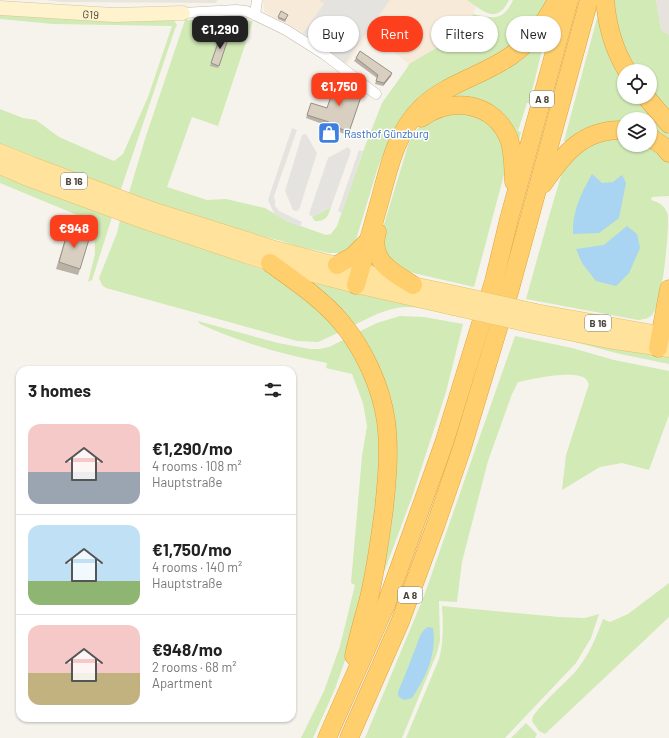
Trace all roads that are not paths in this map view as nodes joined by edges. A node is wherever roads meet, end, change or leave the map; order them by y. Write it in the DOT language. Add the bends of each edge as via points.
graph roads {
  1 [pos="238,0"];
  2 [pos="257,0"];
  3 [pos="557,0"];
  4 [pos="568,0"];
  5 [pos="589,0"];
  6 [pos="604,0"];
  7 [pos="0,8"];
  8 [pos="236,10"];
  9 [pos="183,13"];
  10 [pos="255,14"];
  11 [pos="623,64"];
  12 [pos="376,94"];
  13 [pos="652,104"];
  14 [pos="669,124"];
  15 [pos="617,130"];
  16 [pos="657,142"];
  17 [pos="0,152"];
  18 [pos="669,153"];
  19 [pos="0,166"];
  20 [pos="537,192"];
  21 [pos="514,198"];
  22 [pos="368,240"];
  23 [pos="270,262"];
  24 [pos="338,265"];
  25 [pos="358,278"];
  26 [pos="413,285"];
  27 [pos="669,289"];
  28 [pos="454,300"];
  29 [pos="664,342"];
  30 [pos="347,693"];
  31 [pos="327,738"];
  32 [pos="350,738"];
  1 -- 8 [label="street"];
  2 -- 10 [label="street"];
  3 -- 22 [label="highway" via="547,19 515,53 446,89 421,107 411,119 390,163"];
  4 -- 21 [label="highway, A 8"];
  5 -- 20 [label="highway, A 8"];
  6 -- 11 [label="highway" via="609,27"];
  7 -- 9 [label="street, G19" via="114,15"];
  8 -- 9 [label="street"];
  8 -- 10 [label="street"];
  10 -- 12 [label="street" via="324,54"];
  13 -- 14 [label="highway"];
  15 -- 20 [label="highway" via="603,131 578,144 565,155"];
  16 -- 18 [label="highway"];
  17 -- 24 [label="main road, B 16" via="149,209 275,249"];
  19 -- 23 [label="main road, B 16" via="145,221"];
  20 -- 32 [label="highway, A 8" via="487,368 436,524 400,622"];
  21 -- 26 [label="highway" via="509,140 497,121 478,108 457,104 438,108 421,118 407,137 398,162 375,246 381,262"];
  21 -- 30 [label="highway, A 8" via="494,281 444,443 387,602"];
  22 -- 24 [label="highway" via="353,256"];
  22 -- 25 [label="highway"];
  23 -- 25 [label="main road, B 16"];
  23 -- 30 [label="highway" via="312,293 341,322 371,369 386,421 386,483 379,550"];
  24 -- 25 [label="main road, B 16"];
  25 -- 26 [label="main road, B 16"];
  25 -- 28 [label="main road, B 16"];
  26 -- 28 [label="main road, B 16"];
  27 -- 29 [label="highway"];
  28 -- 29 [label="main road, B 16, bridge"];
  30 -- 31 [label="highway, A 8"];
}
